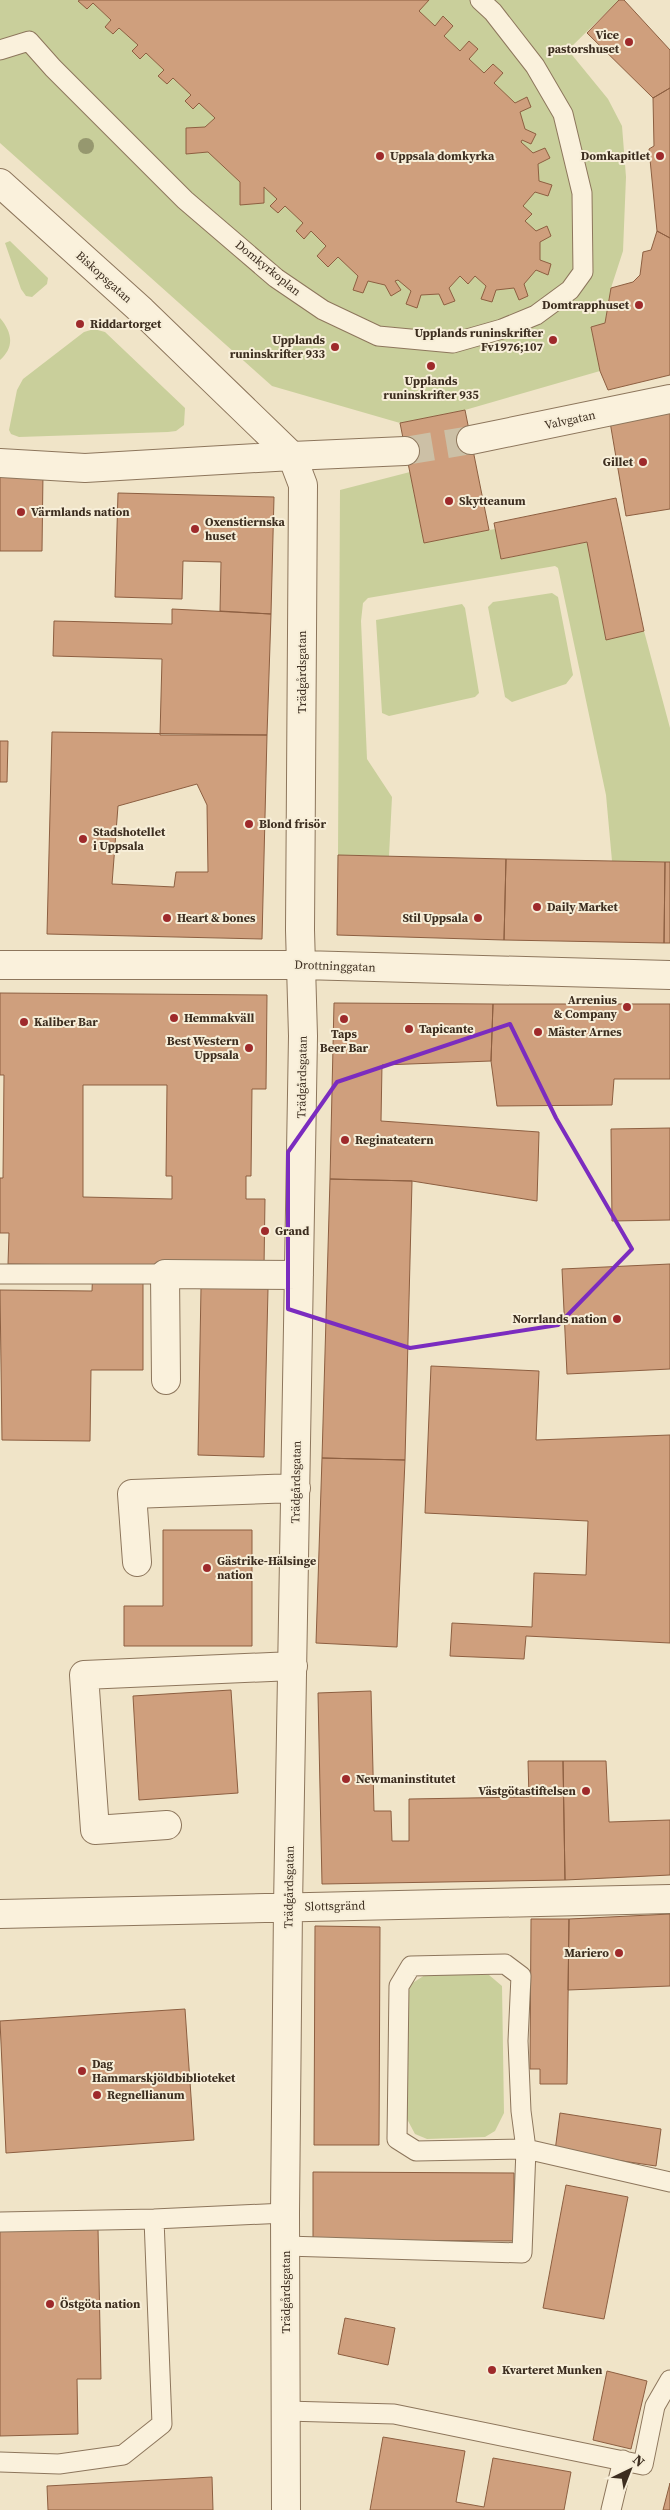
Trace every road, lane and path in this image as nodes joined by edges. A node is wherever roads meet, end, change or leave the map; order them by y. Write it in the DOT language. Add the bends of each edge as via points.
graph roads {
  1 [pos="480,0"];
  2 [pos="0,50"];
  3 [pos="0,184"];
  4 [pos="670,399"];
  5 [pos="471,440"];
  6 [pos="405,451"];
  7 [pos="292,456"];
  8 [pos="0,463"];
  9 [pos="0,965"];
  10 [pos="302,965"];
  11 [pos="670,975"];
  12 [pos="0,1274"];
  13 [pos="165,1274"];
  14 [pos="299,1275"];
  15 [pos="166,1380"];
  16 [pos="296,1488"];
  17 [pos="137,1562"];
  18 [pos="293,1666"];
  19 [pos="167,1825"];
  20 [pos="670,1899"];
  21 [pos="288,1907"];
  22 [pos="0,1914"];
  23 [pos="526,2149"];
  24 [pos="670,2182"];
  25 [pos="285,2213"];
  26 [pos="154,2219"];
  27 [pos="0,2222"];
  28 [pos="286,2246"];
  29 [pos="670,2380"];
  30 [pos="286,2411"];
  31 [pos="623,2460"];
  32 [pos="0,2462"];
  33 [pos="286,2510"];
  34 [pos="611,2510"];
  1 -- 2 [label="lane, Domkyrkoplan" via="536,66 563,114 582,192 583,272 570,290 536,315 453,343 378,336 323,310 276,278 185,200 29,41"];
  3 -- 7 [label="street, Biskopsgatan" via="142,310"];
  4 -- 5 [label="street, Valvgatan"];
  6 -- 7 [label="street"];
  7 -- 8 [label="street" via="85,468"];
  7 -- 10 [label="street, Trädgårdsgatan" via="303,485"];
  9 -- 10 [label="street, Drottninggatan"];
  10 -- 11 [label="street, Drottninggatan"];
  10 -- 14 [label="street, Trädgårdsgatan"];
  12 -- 13 [label="lane"];
  13 -- 14 [label="street"];
  13 -- 15 [label="street"];
  14 -- 16 [label="street, Trädgårdsgatan"];
  16 -- 17 [label="street" via="132,1494"];
  16 -- 18 [label="street, Trädgårdsgatan"];
  18 -- 19 [label="street" via="84,1675 95,1830"];
  18 -- 21 [label="street, Trädgårdsgatan"];
  20 -- 21 [label="street, Slottsgränd"];
  21 -- 22 [label="street, Slottsgränd"];
  21 -- 25 [label="street, Trädgårdsgatan"];
  23 -- 23 [label="lane" via="520,2102 520,1976 505,1964 411,1966 399,1986 397,2139 416,2151"];
  23 -- 24 [label="lane"];
  23 -- 28 [label="lane" via="522,2253"];
  25 -- 26 [label="lane"];
  25 -- 28 [label="street, Trädgårdsgatan"];
  26 -- 27 [label="lane"];
  26 -- 32 [label="lane" via="162,2424 123,2455 59,2464"];
  28 -- 30 [label="street, Trädgårdsgatan"];
  29 -- 31 [label="lane" via="655,2406 643,2465"];
  30 -- 31 [label="lane" via="394,2414"];
  30 -- 33 [label="street, Trädgårdsgatan"];
  31 -- 34 [label="lane"];
}
